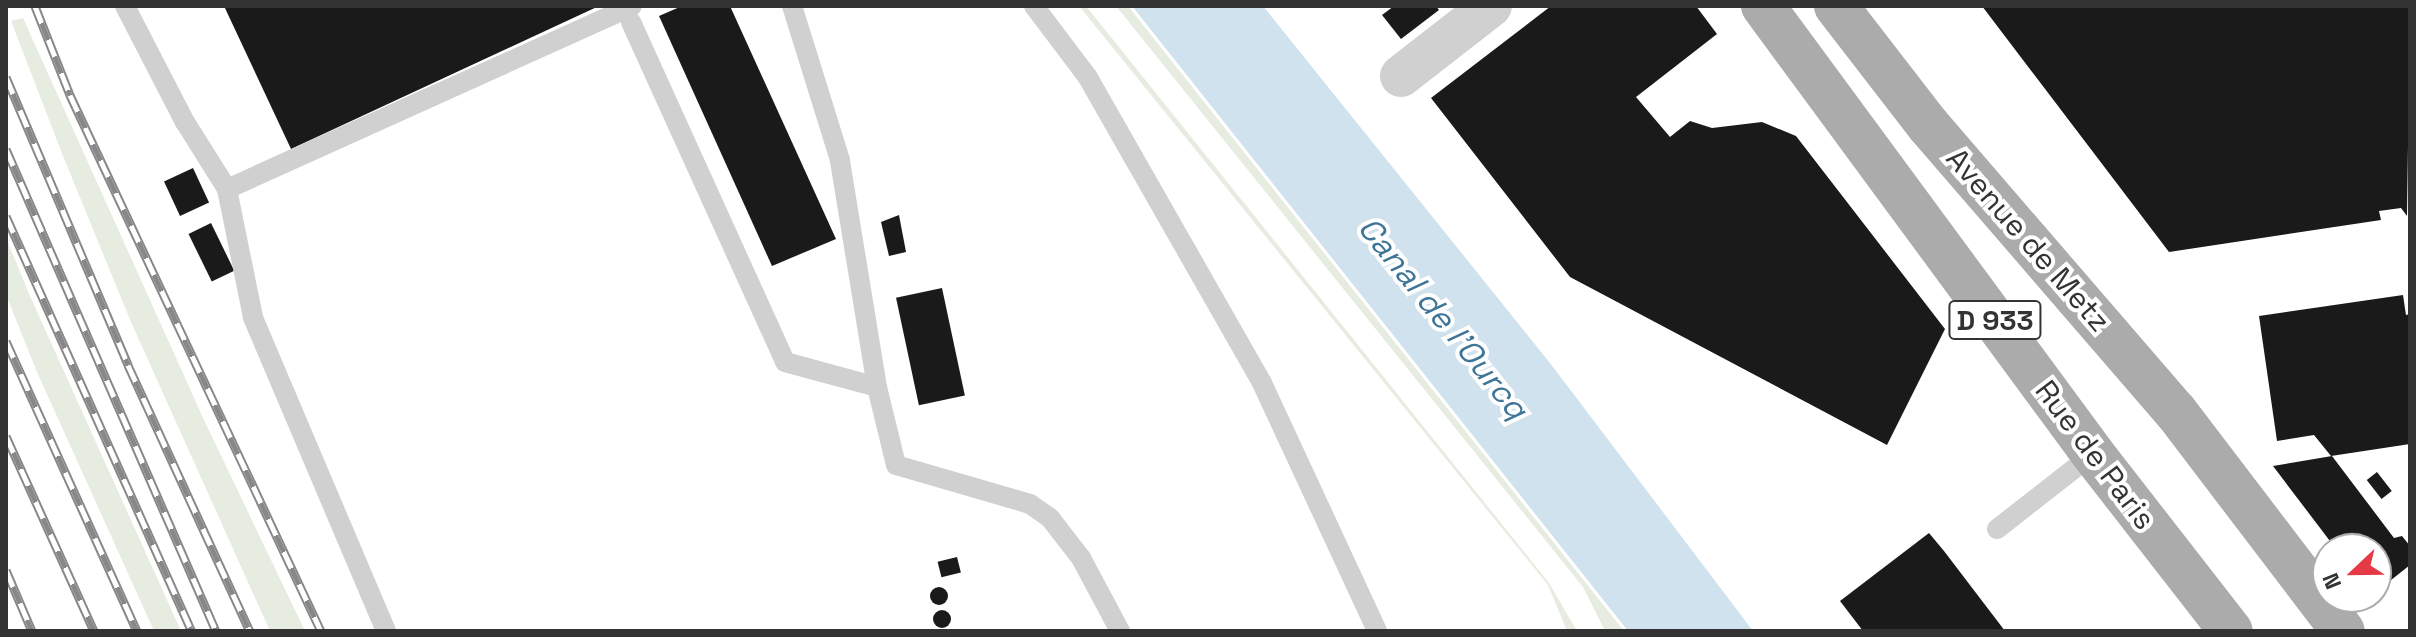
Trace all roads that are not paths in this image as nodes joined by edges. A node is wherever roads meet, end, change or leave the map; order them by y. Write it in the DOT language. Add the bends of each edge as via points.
graph roads {
  1 [pos="125,6"];
  2 [pos="792,6"];
  3 [pos="1034,6"];
  4 [pos="1491,6"];
  5 [pos="1763,6"];
  6 [pos="1836,6"];
  7 [pos="632,14"];
  8 [pos="1401,76"];
  9 [pos="227,189"];
  10 [pos="877,387"];
  11 [pos="2093,454"];
  12 [pos="1997,529"];
  13 [pos="386,631"];
  14 [pos="1120,631"];
  15 [pos="1377,631"];
  16 [pos="2231,631"];
  17 [pos="2343,631"];
  1 -- 9 [label="lane" via="185,122"];
  2 -- 10 [label="lane" via="840,160"];
  3 -- 15 [label="lane" via="1095,88 1262,383"];
  4 -- 8 [label="street"];
  5 -- 11 [label="main road, Rue de Paris / D 933"];
  6 -- 17 [label="main road, Avenue de Metz / D 933" via="1928,125 2222,472"];
  7 -- 9 [label="lane"];
  7 -- 10 [label="lane" via="785,362"];
  9 -- 13 [label="lane" via="253,317"];
  10 -- 14 [label="lane" via="896,465 1030,504 1050,518 1081,558"];
  11 -- 12 [label="lane"];
  11 -- 16 [label="main road, Rue de Paris / D 933"];
}
